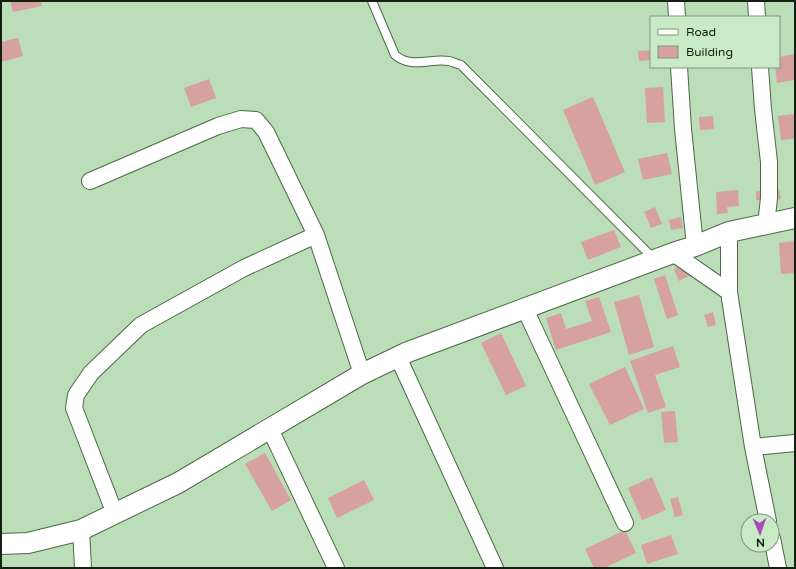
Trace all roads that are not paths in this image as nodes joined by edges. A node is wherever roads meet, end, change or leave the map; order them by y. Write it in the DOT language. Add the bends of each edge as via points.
graph roads {
  1 [pos="372,1"];
  2 [pos="676,1"];
  3 [pos="756,1"];
  4 [pos="676,16"];
  5 [pos="757,16"];
  6 [pos="680,68"];
  7 [pos="760,68"];
  8 [pos="90,181"];
  9 [pos="795,218"];
  10 [pos="766,225"];
  11 [pos="729,232"];
  12 [pos="316,235"];
  13 [pos="695,246"];
  14 [pos="664,256"];
  15 [pos="728,292"];
  16 [pos="525,309"];
  17 [pos="398,357"];
  18 [pos="362,374"];
  19 [pos="270,429"];
  20 [pos="795,443"];
  21 [pos="753,447"];
  22 [pos="766,513"];
  23 [pos="115,514"];
  24 [pos="625,523"];
  25 [pos="81,530"];
  26 [pos="1,544"];
  27 [pos="775,553"];
  28 [pos="83,568"];
  29 [pos="336,568"];
  30 [pos="495,568"];
  31 [pos="778,568"];
  1 -- 14 [label="lane" via="395,54 402,60 412,62 450,61 461,65"];
  2 -- 4 [label="street"];
  3 -- 5 [label="street"];
  6 -- 13 [label="street" via="683,129"];
  7 -- 10 [label="street" via="769,162"];
  8 -- 12 [label="street" via="218,126 241,119 256,120 266,132"];
  9 -- 10 [label="street"];
  10 -- 11 [label="street"];
  11 -- 13 [label="street"];
  11 -- 15 [label="street"];
  12 -- 18 [label="street"];
  12 -- 23 [label="street" via="244,268 141,325 91,373 76,395 74,408"];
  13 -- 14 [label="street"];
  14 -- 15 [label="street"];
  14 -- 16 [label="street"];
  15 -- 21 [label="street"];
  16 -- 17 [label="street"];
  16 -- 24 [label="street"];
  17 -- 18 [label="street"];
  17 -- 30 [label="street"];
  18 -- 19 [label="street"];
  19 -- 23 [label="street" via="178,483"];
  19 -- 29 [label="street"];
  20 -- 21 [label="street"];
  21 -- 22 [label="street"];
  23 -- 25 [label="street"];
  25 -- 26 [label="street" via="28,543"];
  25 -- 28 [label="street"];
  27 -- 31 [label="street"];
}
